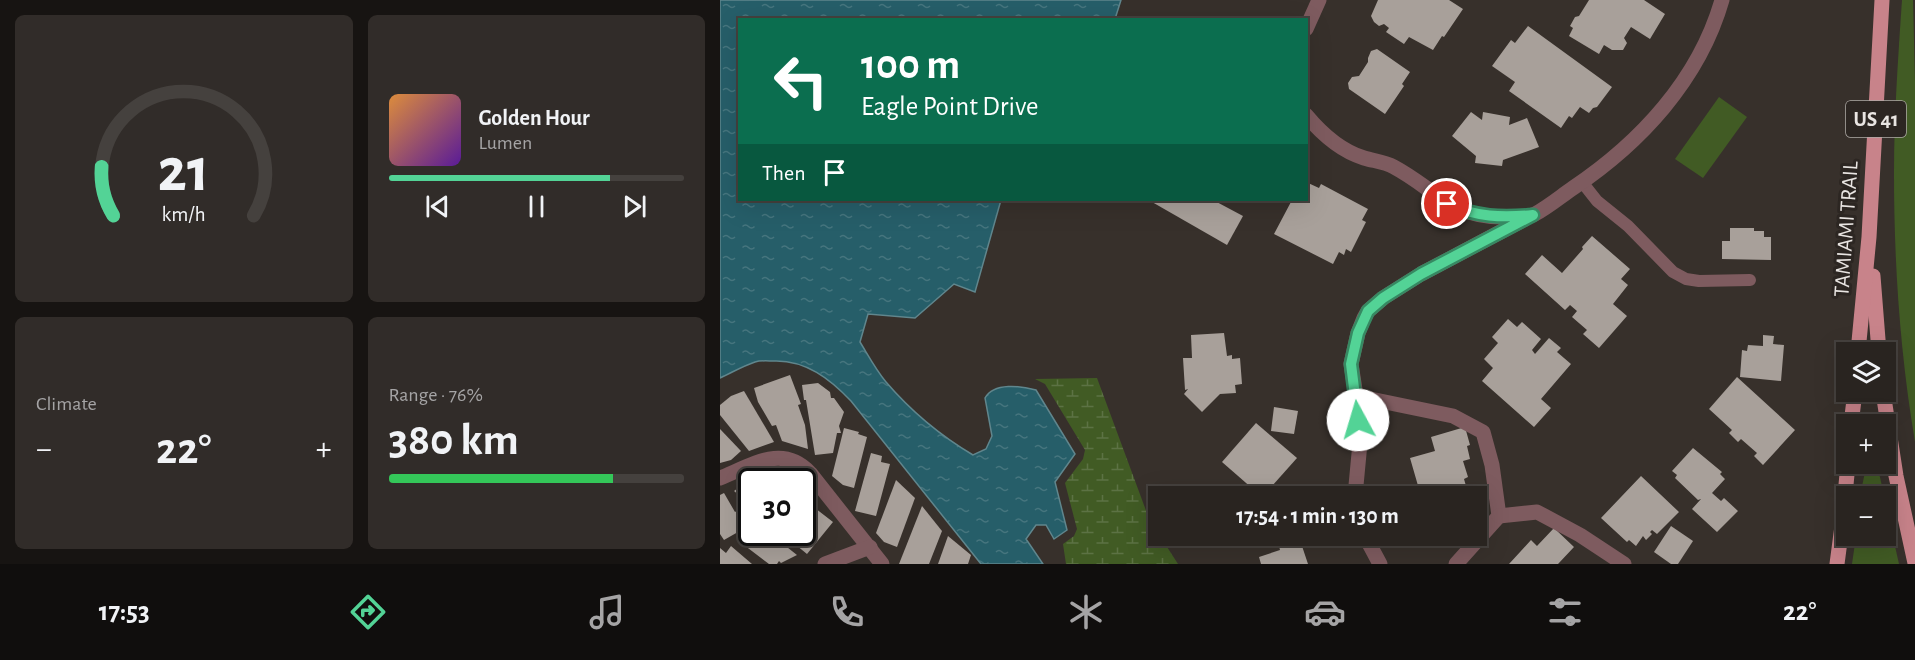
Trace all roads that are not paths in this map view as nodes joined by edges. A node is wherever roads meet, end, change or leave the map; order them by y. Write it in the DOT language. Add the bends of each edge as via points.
graph roads {
  1 [pos="1319,0"];
  2 [pos="1722,0"];
  3 [pos="1882,0"];
  4 [pos="1308,25"];
  5 [pos="1308,117"];
  6 [pos="1582,182"];
  7 [pos="1533,215"];
  8 [pos="1869,237"];
  9 [pos="1750,279"];
  10 [pos="1859,342"];
  11 [pos="1878,342"];
  12 [pos="1356,396"];
  13 [pos="1885,402"];
  14 [pos="1847,474"];
  15 [pos="720,478"];
  16 [pos="1356,486"];
  17 [pos="1499,516"];
  18 [pos="1370,546"];
  19 [pos="870,548"];
  20 [pos="1915,563"];
  21 [pos="825,564"];
  22 [pos="882,564"];
  23 [pos="1380,564"];
  24 [pos="1456,564"];
  25 [pos="1624,564"];
  26 [pos="1837,564"];
  1 -- 4 [label="street"];
  2 -- 6 [label="street" via="1701,52 1657,116 1620,153"];
  3 -- 8 [label="main road, TAMIAMI TRAIL / US 41"];
  5 -- 7 [label="street" via="1340,147 1394,167 1447,204 1478,215"];
  6 -- 7 [label="street"];
  6 -- 9 [label="lane" via="1673,272 1699,281"];
  7 -- 12 [label="street" via="1421,274 1368,311 1351,364"];
  8 -- 10 [label="main road, TAMIAMI TRAIL"];
  8 -- 11 [label="main road, US 41"];
  12 -- 16 [label="street" via="1360,443"];
  12 -- 17 [label="street" via="1453,416 1483,432"];
  13 -- 20 [label="main road"];
  14 -- 26 [label="main road"];
  15 -- 19 [label="street" via="776,457 795,461 810,473"];
  17 -- 24 [label="street"];
  17 -- 25 [label="street" via="1538,512"];
  18 -- 23 [label="street"];
  19 -- 21 [label="street"];
  19 -- 22 [label="street"];
}
